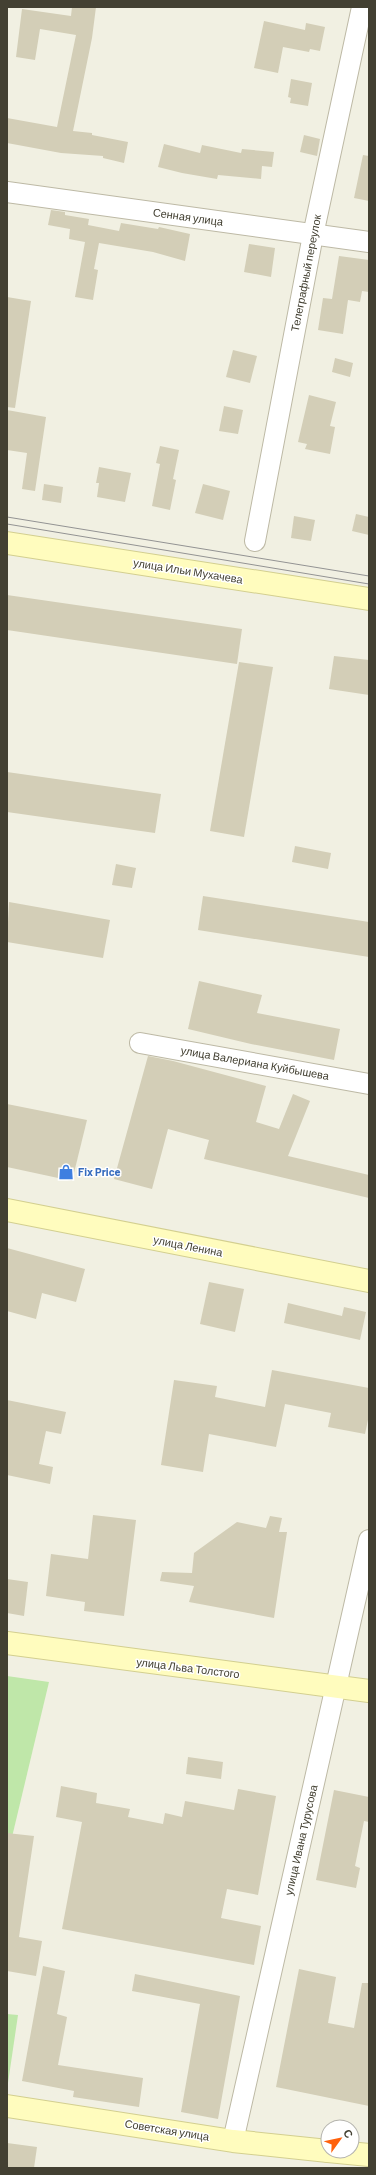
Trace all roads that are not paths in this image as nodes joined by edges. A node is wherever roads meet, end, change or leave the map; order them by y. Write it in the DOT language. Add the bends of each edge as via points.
graph roads {
  1 [pos="362,7"];
  2 [pos="7,192"];
  3 [pos="313,235"];
  4 [pos="369,242"];
  5 [pos="255,541"];
  6 [pos="7,543"];
  7 [pos="369,600"];
  8 [pos="140,1043"];
  9 [pos="369,1084"];
  10 [pos="7,1210"];
  11 [pos="369,1282"];
  12 [pos="369,1540"];
  13 [pos="7,1643"];
  14 [pos="336,1686"];
  15 [pos="369,1691"];
  16 [pos="7,2106"];
  17 [pos="233,2141"];
  18 [pos="320,2150"];
  1 -- 3 [label="street, Телеграфный переулок"];
  2 -- 3 [label="street, Сенная улица"];
  3 -- 4 [label="street, Сенная улица"];
  3 -- 5 [label="street, Телеграфный переулок"];
  6 -- 7 [label="street, улица Ильи Мухачева"];
  8 -- 9 [label="street, улица Валериана Куйбышева"];
  10 -- 11 [label="street, улица Ленина"];
  12 -- 14 [label="street, улица Ивана Турусова"];
  13 -- 14 [label="street, улица Льва Толстого"];
  14 -- 15 [label="street, улица Льва Толстого"];
  14 -- 17 [label="street, улица Ивана Турусова"];
  16 -- 17 [label="street, Советская улица"];
  17 -- 18 [label="street, Советская улица"];
}
